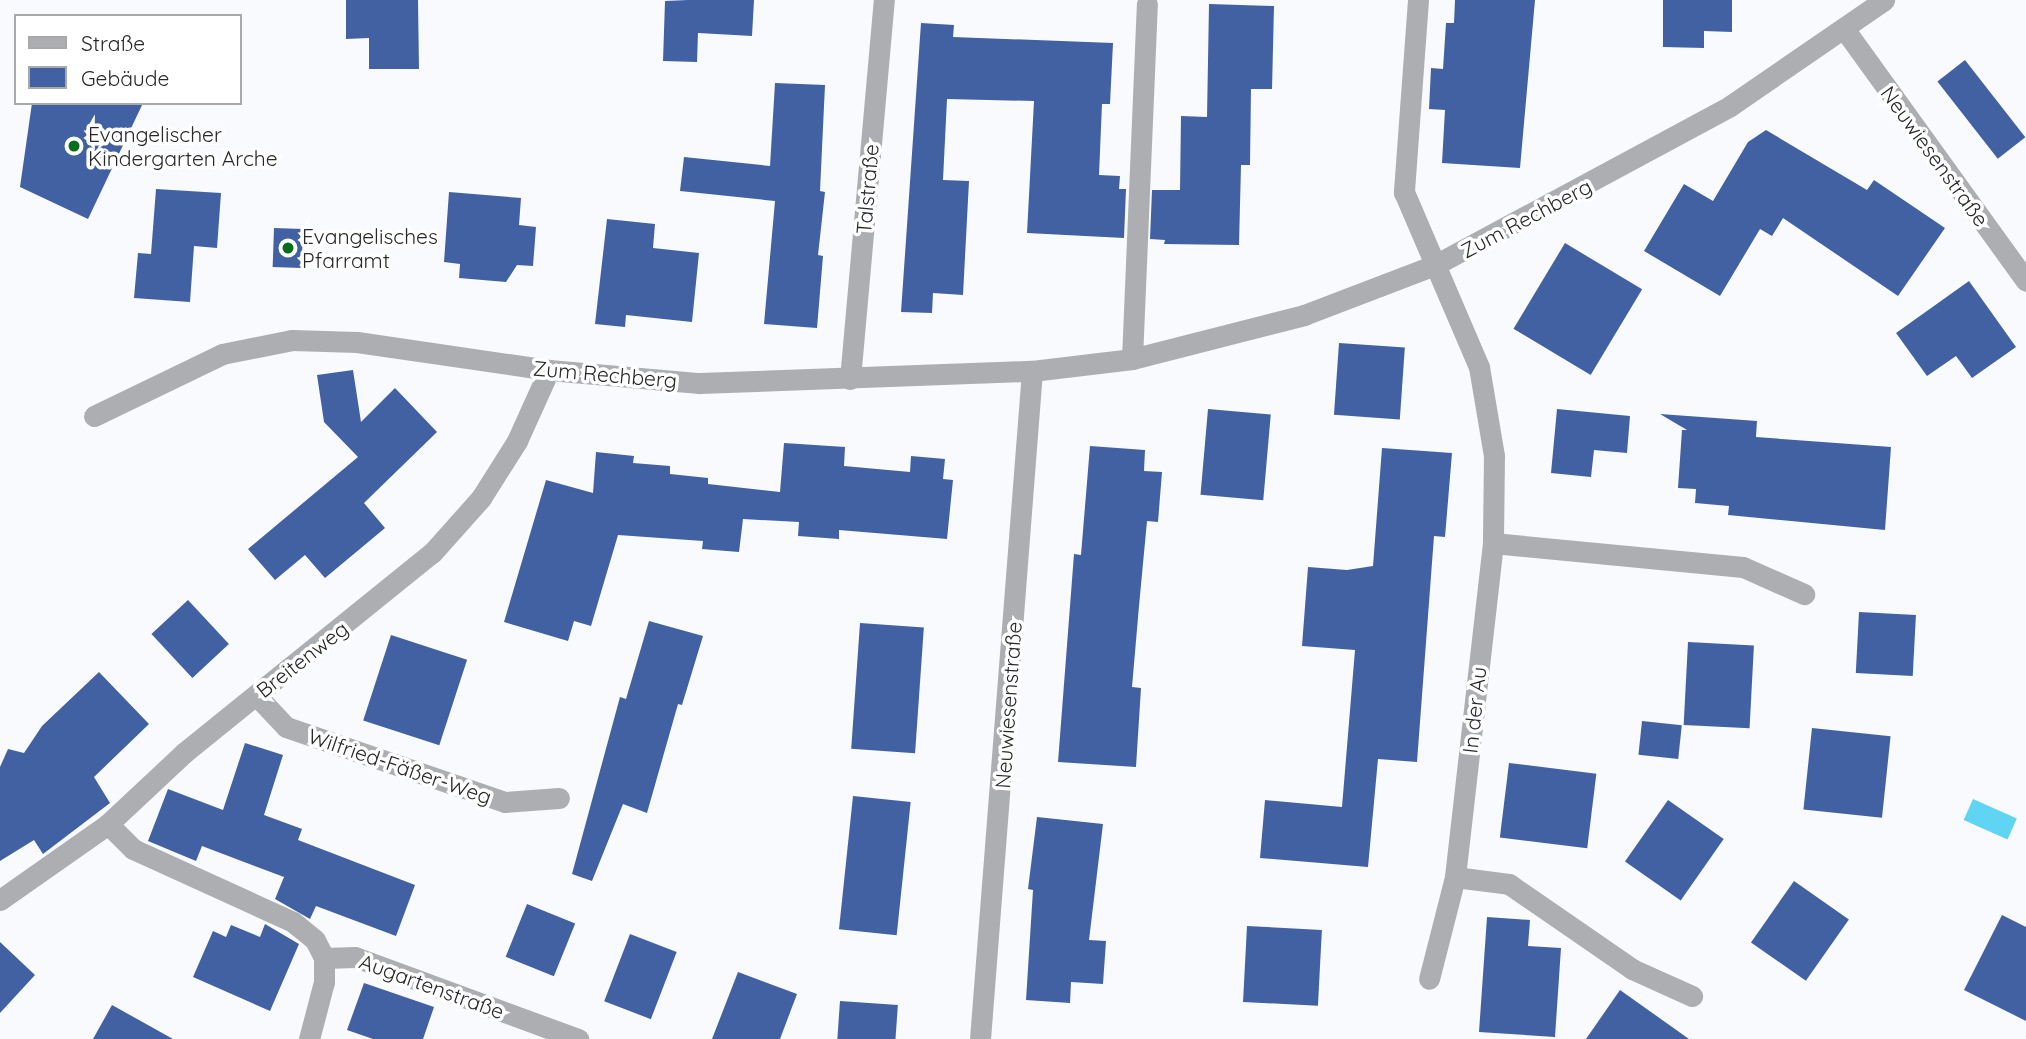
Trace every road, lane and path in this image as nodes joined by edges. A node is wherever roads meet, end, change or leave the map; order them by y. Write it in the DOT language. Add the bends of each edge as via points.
graph roads {
  1 [pos="884,0"];
  2 [pos="1418,0"];
  3 [pos="1884,0"];
  4 [pos="1147,4"];
  5 [pos="1845,30"];
  6 [pos="1435,265"];
  7 [pos="2026,281"];
  8 [pos="1132,359"];
  9 [pos="549,370"];
  10 [pos="1032,371"];
  11 [pos="850,379"];
  12 [pos="94,416"];
  13 [pos="1493,542"];
  14 [pos="1804,594"];
  15 [pos="256,695"];
  16 [pos="559,798"];
  17 [pos="108,824"];
  18 [pos="1455,877"];
  19 [pos="0,901"];
  20 [pos="324,958"];
  21 [pos="1429,979"];
  22 [pos="1692,996"];
  23 [pos="309,1039"];
  24 [pos="578,1039"];
  25 [pos="980,1039"];
  1 -- 11 [label="street, Talstraße"];
  2 -- 6 [label="street, In der Au" via="1404,192"];
  3 -- 5 [label="street, Zum Rechberg"];
  4 -- 8 [label="street"];
  5 -- 6 [label="street, Zum Rechberg" via="1730,106"];
  5 -- 7 [label="street, Neuwiesenstraße"];
  6 -- 8 [label="street, Zum Rechberg" via="1304,315"];
  6 -- 13 [label="street, In der Au" via="1479,367 1494,456"];
  8 -- 10 [label="street, Zum Rechberg"];
  9 -- 11 [label="street, Zum Rechberg" via="699,383"];
  9 -- 12 [label="street, Zum Rechberg" via="357,342 292,340 222,354"];
  9 -- 15 [label="street, Breitenweg" via="517,441 481,498 440,544 379,600"];
  10 -- 11 [label="street, Zum Rechberg"];
  10 -- 25 [label="street, Neuwiesenstraße"];
  13 -- 14 [label="street" via="1743,567"];
  13 -- 18 [label="street, In der Au"];
  15 -- 16 [label="street, Wilfried-Fäßer-Weg" via="286,727 505,802"];
  15 -- 17 [label="street, Breitenweg" via="185,752"];
  17 -- 19 [label="street, Breitenweg"];
  17 -- 20 [label="street" via="133,849 293,922 315,940"];
  18 -- 21 [label="street, In der Au"];
  18 -- 22 [label="street" via="1509,884 1632,969"];
  20 -- 23 [label="street" via="324,982"];
  20 -- 24 [label="street, Augartenstraße" via="355,957"];
}
